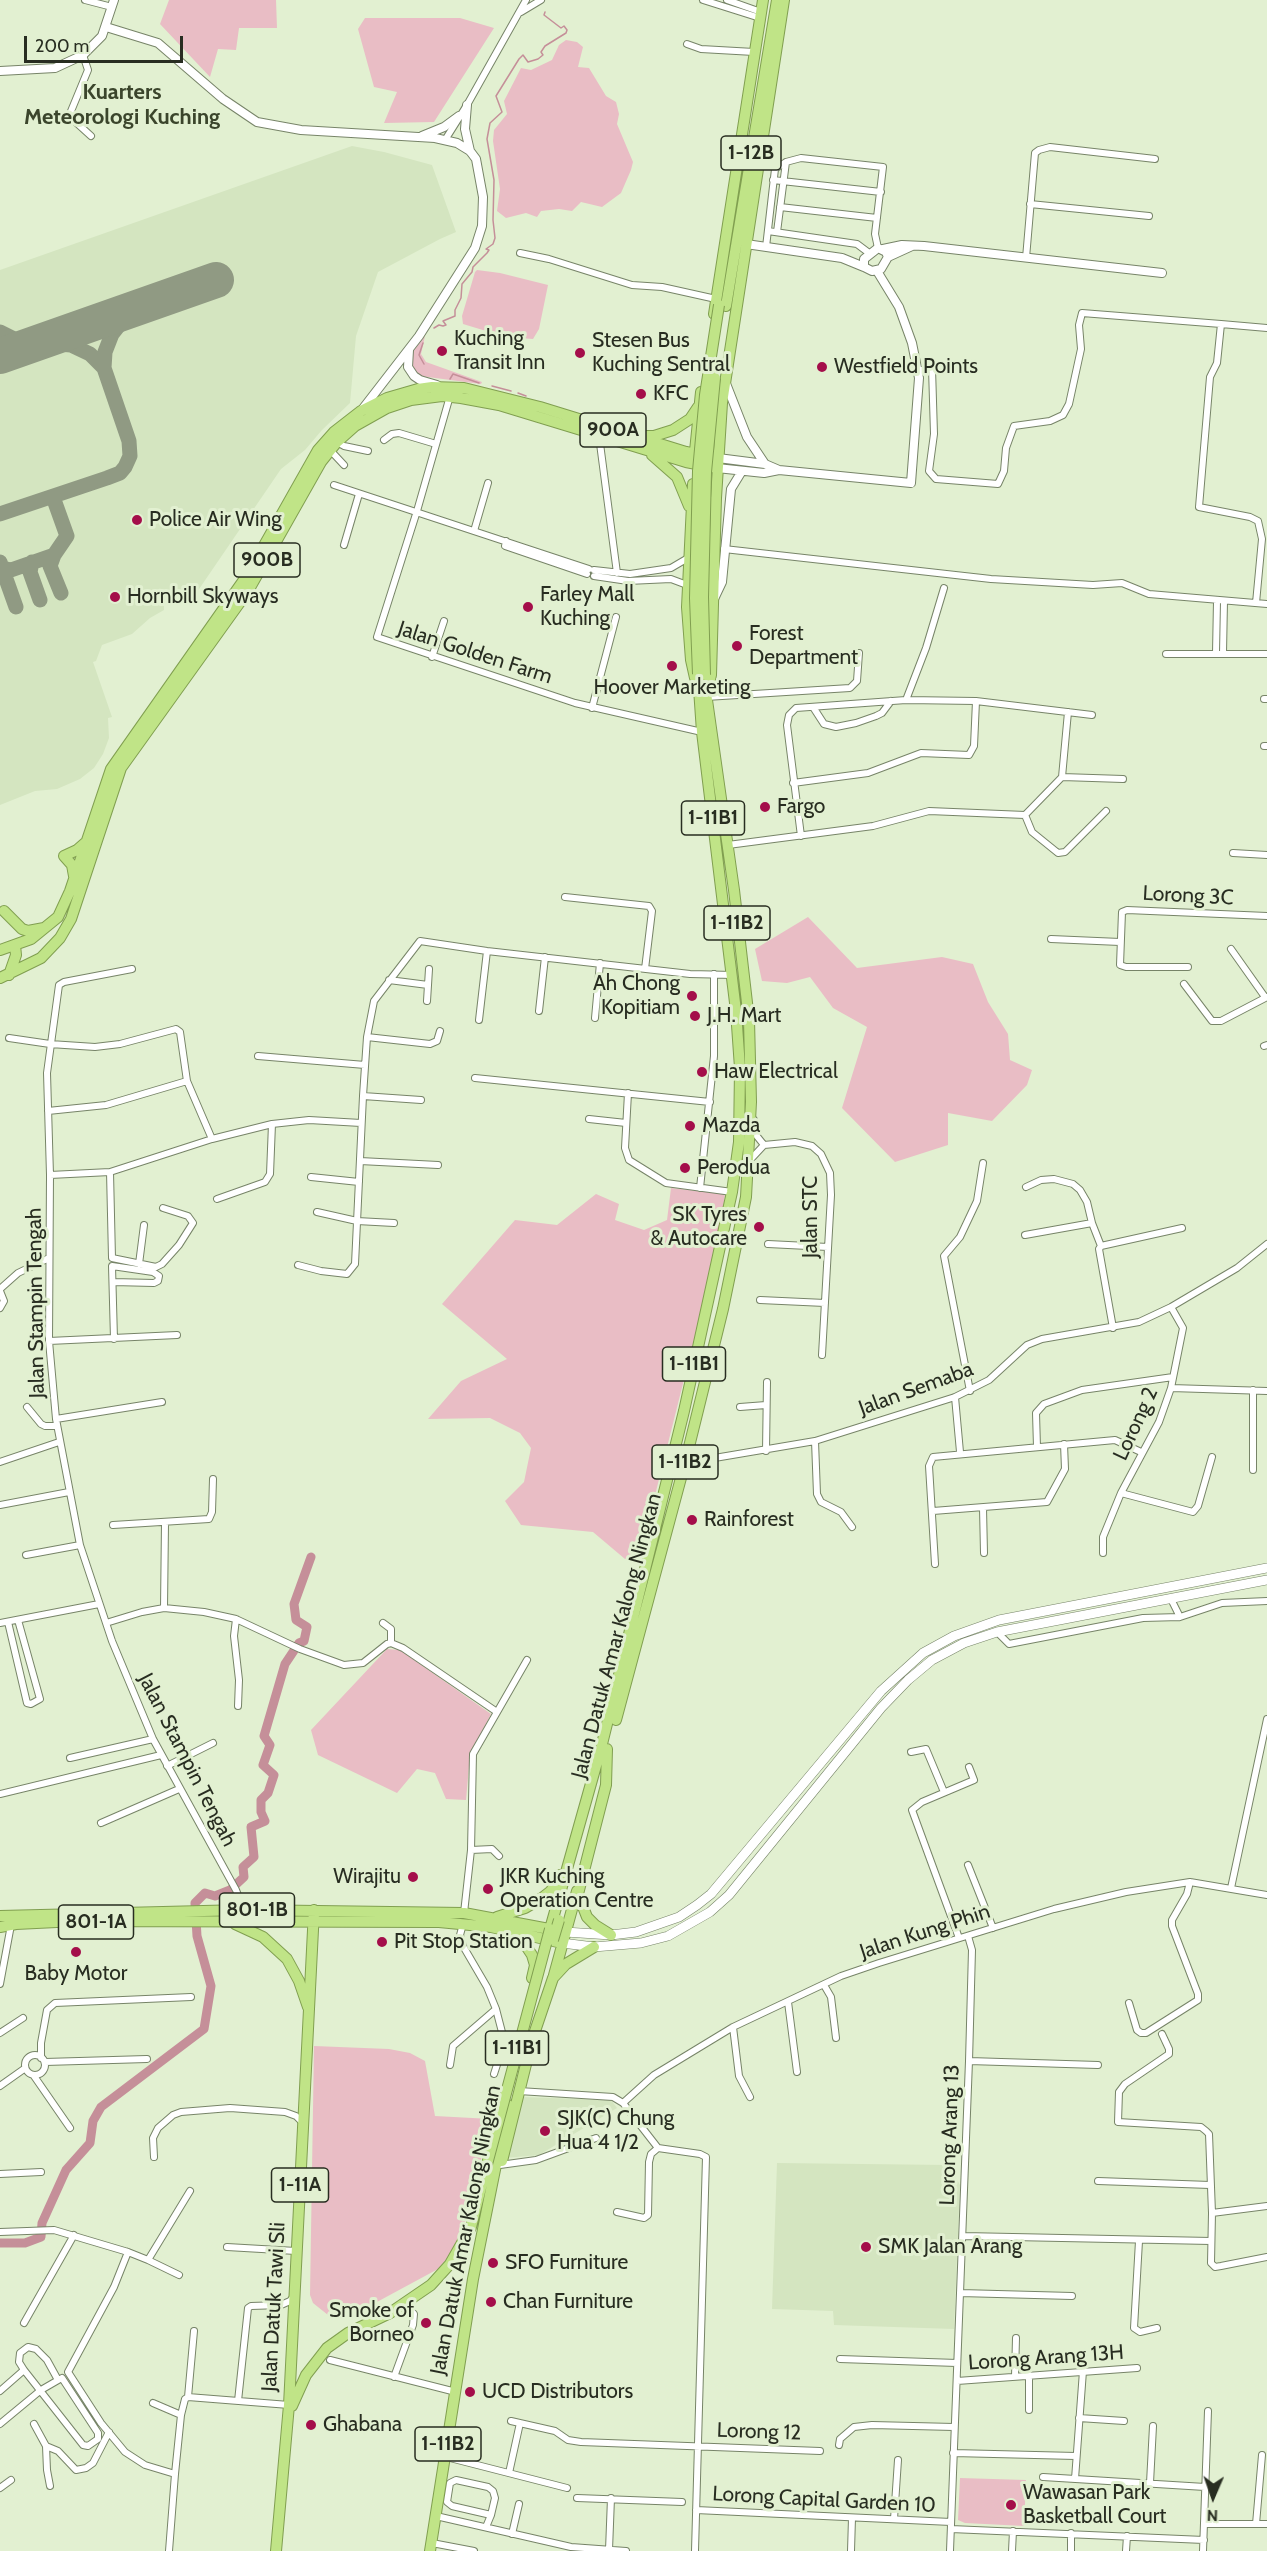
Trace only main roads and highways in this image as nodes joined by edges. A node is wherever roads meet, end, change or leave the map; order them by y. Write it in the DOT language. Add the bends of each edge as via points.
graph roads {
  1 [pos="763,0"];
  2 [pos="770,0"];
  3 [pos="783,0"];
  4 [pos="699,405"];
  5 [pos="540,407"];
  6 [pos="566,426"];
  7 [pos="628,435"];
  8 [pos="645,450"];
  9 [pos="701,459"];
  10 [pos="692,495"];
  11 [pos="716,498"];
  12 [pos="691,513"];
  13 [pos="702,695"];
  14 [pos="86,842"];
  15 [pos="74,879"];
  16 [pos="4,911"];
  17 [pos="49,926"];
  18 [pos="15,945"];
  19 [pos="0,951"];
  20 [pos="5,976"];
  21 [pos="706,1305"];
  22 [pos="723,1310"];
  23 [pos="1267,1569"];
  24 [pos="1267,1580"];
  25 [pos="604,1749"];
  26 [pos="560,1875"];
  27 [pos="580,1880"];
  28 [pos="290,1910"];
  29 [pos="0,1916"];
  30 [pos="314,1916"];
  31 [pos="196,1917"];
  32 [pos="463,1918"];
  33 [pos="494,1918"];
  34 [pos="229,1921"];
  35 [pos="296,1921"];
  36 [pos="5,1926"];
  37 [pos="546,1928"];
  38 [pos="517,1933"];
  39 [pos="611,1935"];
  40 [pos="564,1938"];
  41 [pos="542,1940"];
  42 [pos="594,1947"];
  43 [pos="535,1965"];
  44 [pos="553,1978"];
  45 [pos="310,2010"];
  46 [pos="491,2170"];
  47 [pos="409,2308"];
  48 [pos="390,2313"];
  49 [pos="287,2424"];
  50 [pos="431,2547"];
  51 [pos="276,2551"];
  1 -- 4 [label="highway"];
  2 -- 9 [label="highway, bridge" via="705,395"];
  3 -- 9 [label="highway, 1-12B, bridge"];
  3 -- 9 [label="highway" via="725,381"];
  4 -- 7 [label="highway" via="690,419 673,430 654,436"];
  4 -- 9 [label="highway"];
  5 -- 6 [label="highway" via="542,414"];
  5 -- 7 [label="highway, 900A"];
  5 -- 14 [label="highway, 900A" via="464,388 432,387 387,398 361,411 334,432 318,450 248,574 119,756"];
  6 -- 8 [label="highway, 900B"];
  6 -- 20 [label="highway, 900B" via="499,405 450,396 423,398 387,408 334,446 309,480 264,565 234,611 121,768 66,929 41,958"];
  7 -- 9 [label="highway, 900A"];
  8 -- 9 [label="highway, 900B"];
  8 -- 12 [label="highway" via="677,477"];
  9 -- 10 [label="highway"];
  9 -- 11 [label="highway"];
  9 -- 13 [label="highway, Jalan Datuk Amar Kalong Ningkan / 1-11B2, bridge" via="695,598"];
  10 -- 11 [label="highway" via="702,488"];
  10 -- 12 [label="highway"];
  11 -- 13 [label="highway" via="711,675"];
  12 -- 13 [label="highway" via="687,585 691,660"];
  13 -- 21 [label="highway, Jalan Datuk Amar Kalong Ningkan / 1-11B1" via="702,732 733,975 740,1068 739,1132 732,1192"];
  13 -- 22 [label="highway, Jalan Datuk Amar Kalong Ningkan / 1-11B2" via="728,845 749,1020 748,1173"];
  14 -- 15 [label="highway, 900A"];
  14 -- 15 [label="highway" via="64,856 72,866"];
  15 -- 17 [label="highway, 900A" via="65,905"];
  16 -- 17 [label="highway" via="22,929"];
  17 -- 18 [label="highway, 900A"];
  18 -- 19 [label="highway, 900A"];
  18 -- 20 [label="highway" via="16,955"];
  21 -- 22 [label="highway" via="716,1272 723,1267 728,1275"];
  21 -- 25 [label="highway, Jalan Datuk Amar Kalong Ningkan / 1-11B1"];
  22 -- 25 [label="highway, Jalan Datuk Amar Kalong Ningkan / 1-11B2" via="685,1463"];
  23 -- 39 [label="main road" via="999,1620 938,1644 881,1691 711,1894 662,1925"];
  24 -- 42 [label="main road" via="997,1632 932,1660 881,1708 729,1895 710,1912 659,1938 617,1947"];
  25 -- 26 [label="highway" via="585,1779"];
  25 -- 27 [label="highway" via="606,1785"];
  25 -- 46 [label="highway, Jalan Datuk Amar Kalong Ningkan / 1-11B1, bridge" via="535,1982"];
  26 -- 33 [label="highway" via="542,1899"];
  26 -- 37 [label="highway"];
  27 -- 39 [label="highway" via="578,1894 588,1917"];
  27 -- 40 [label="highway"];
  28 -- 30 [label="highway, 801-1B"];
  28 -- 31 [label="highway, 801-1B" via="244,1910"];
  28 -- 35 [label="highway"];
  29 -- 31 [label="highway, 801-1B"];
  30 -- 32 [label="highway"];
  30 -- 35 [label="highway, 801-1A"];
  30 -- 45 [label="highway, Jalan Datuk Tawi Sli / 1-11A"];
  31 -- 34 [label="highway, 801-1A"];
  31 -- 36 [label="highway, 801-1A"];
  32 -- 33 [label="highway"];
  32 -- 38 [label="highway"];
  33 -- 37 [label="highway"];
  34 -- 35 [label="highway, 801-1A"];
  34 -- 45 [label="highway" via="278,1949 294,1970"];
  37 -- 40 [label="highway"];
  37 -- 41 [label="highway"];
  38 -- 41 [label="highway"];
  38 -- 43 [label="highway" via="528,1946"];
  39 -- 40 [label="main road"];
  40 -- 41 [label="highway"];
  40 -- 42 [label="main road"];
  40 -- 44 [label="highway"];
  41 -- 43 [label="highway"];
  42 -- 44 [label="highway" via="566,1964"];
  43 -- 46 [label="highway" via="486,2156"];
  44 -- 46 [label="highway" via="532,2040 505,2154"];
  45 -- 49 [label="highway, Jalan Datuk Tawi Sli / 1-11A"];
  46 -- 48 [label="highway, Jalan Datuk Amar Kalong Ningkan / 1-11B1" via="471,2227 450,2264 431,2285"];
  46 -- 50 [label="highway, Jalan Datuk Amar Kalong Ningkan / 1-11B2"];
  47 -- 48 [label="highway"];
  48 -- 49 [label="highway, Jalan Datuk Amar Kalong Ningkan / 1-11B1" via="327,2348 298,2390"];
  49 -- 51 [label="highway, Jalan Datuk Tawi Sli / 1-11A"];
}
